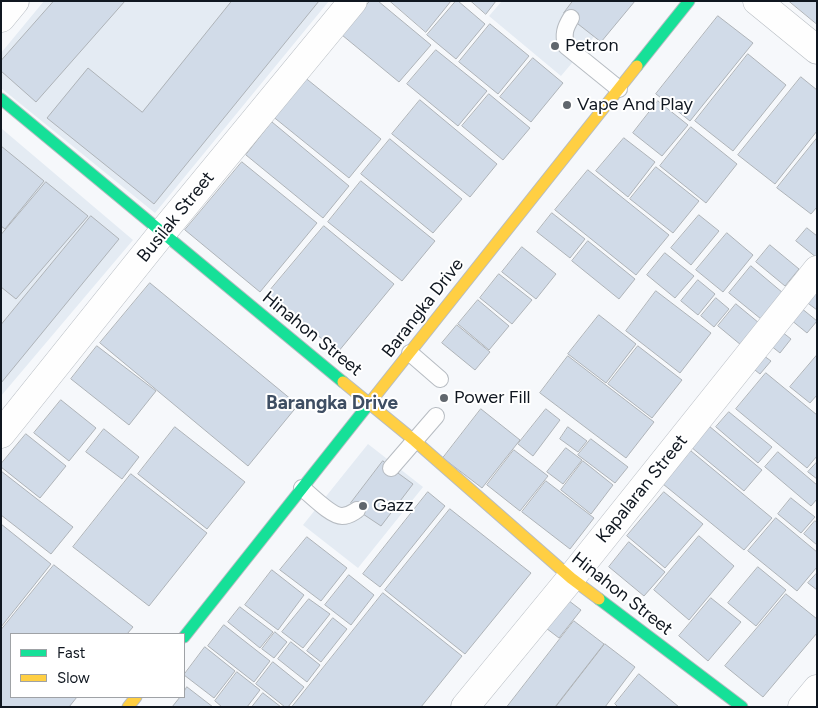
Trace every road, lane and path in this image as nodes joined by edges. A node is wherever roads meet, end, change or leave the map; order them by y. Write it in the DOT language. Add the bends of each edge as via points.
graph roads {
  1 [pos="15,1"];
  2 [pos="353,1"];
  3 [pos="689,1"];
  4 [pos="757,1"];
  5 [pos="1,18"];
  6 [pos="571,18"];
  7 [pos="817,50"];
  8 [pos="620,89"];
  9 [pos="1,99"];
  10 [pos="162,234"];
  11 [pos="817,270"];
  12 [pos="410,353"];
  13 [pos="440,379"];
  14 [pos="369,404"];
  15 [pos="436,416"];
  16 [pos="1,434"];
  17 [pos="415,441"];
  18 [pos="391,468"];
  19 [pos="302,488"];
  20 [pos="357,510"];
  21 [pos="571,578"];
  22 [pos="185,636"];
  23 [pos="817,689"];
  24 [pos="465,707"];
  25 [pos="742,707"];
  26 [pos="802,707"];
  1 -- 5 [label="street"];
  2 -- 10 [label="street, Busilak Street"];
  3 -- 8 [label="street, Barangka Drive"];
  4 -- 7 [label="street"];
  6 -- 8 [label="lane" via="565,28 566,46"];
  8 -- 12 [label="street, Barangka Drive"];
  9 -- 10 [label="street, Hinahon Street"];
  10 -- 14 [label="street, Hinahon Street"];
  10 -- 16 [label="street, Busilak Street"];
  11 -- 21 [label="street, Kapalaran Street"];
  12 -- 13 [label="lane"];
  12 -- 14 [label="street, Barangka Drive"];
  14 -- 17 [label="street, Hinahon Street"];
  14 -- 19 [label="street, Barangka Drive"];
  15 -- 17 [label="lane"];
  17 -- 18 [label="lane"];
  17 -- 21 [label="street, Hinahon Street"];
  19 -- 20 [label="lane" via="341,516"];
  19 -- 22 [label="street, Barangka Drive"];
  21 -- 24 [label="street, Kapalaran Street"];
  21 -- 25 [label="street, Hinahon Street"];
  23 -- 26 [label="street"];
}
